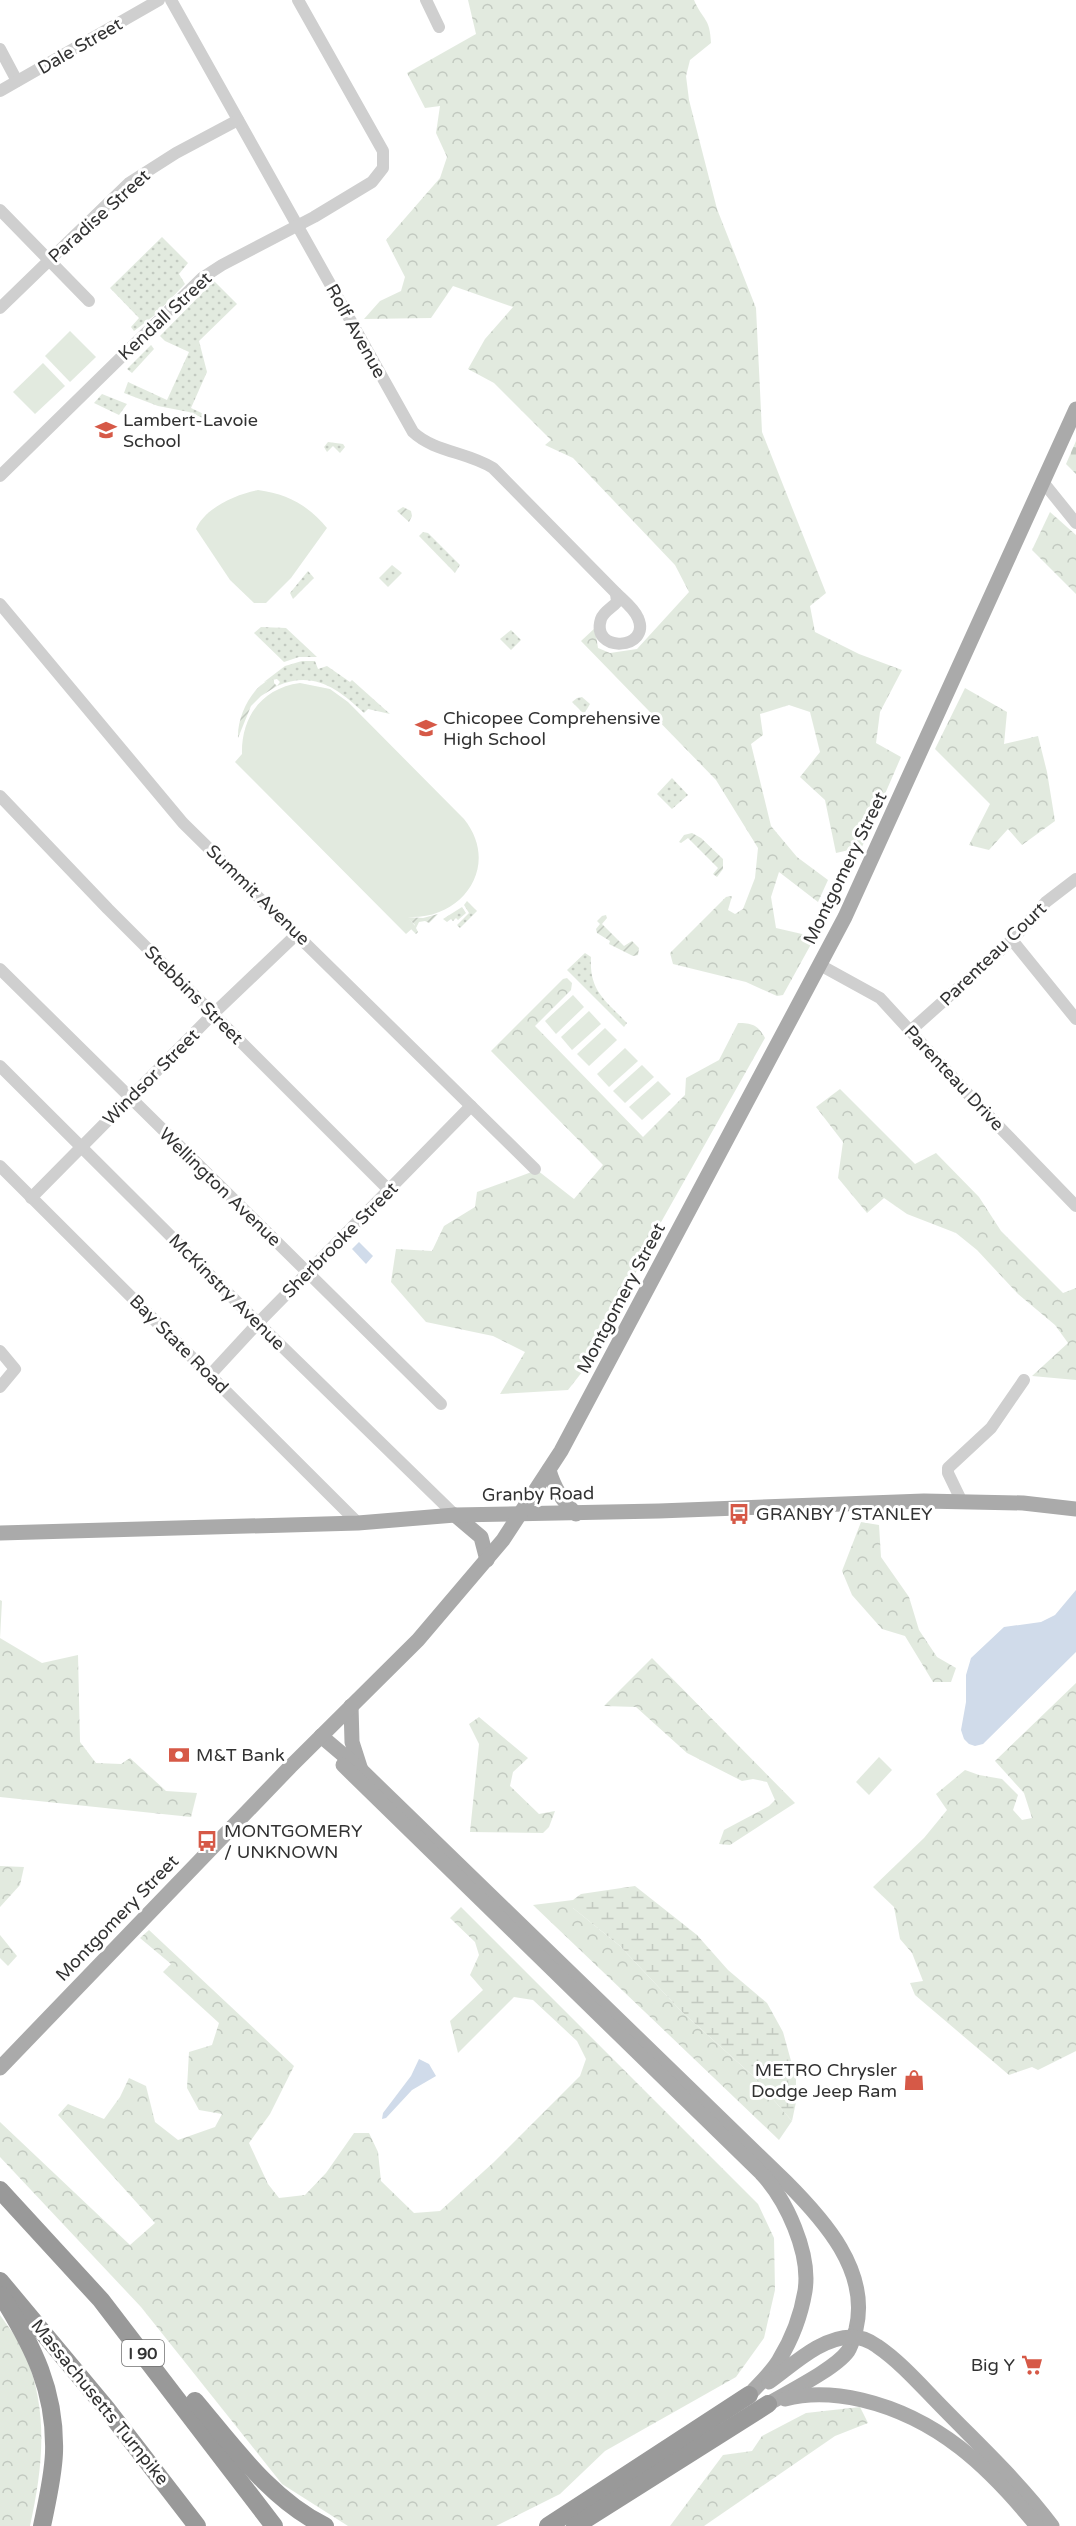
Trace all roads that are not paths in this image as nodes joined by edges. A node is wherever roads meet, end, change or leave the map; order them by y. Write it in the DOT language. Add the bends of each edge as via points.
graph roads {
  1 [pos="159,0"];
  2 [pos="171,0"];
  3 [pos="298,0"];
  4 [pos="426,0"];
  5 [pos="439,27"];
  6 [pos="0,49"];
  7 [pos="17,81"];
  8 [pos="0,91"];
  9 [pos="238,120"];
  10 [pos="0,210"];
  11 [pos="298,225"];
  12 [pos="49,261"];
  13 [pos="88,301"];
  14 [pos="0,308"];
  15 [pos="1076,409"];
  16 [pos="0,476"];
  17 [pos="1043,482"];
  18 [pos="1076,523"];
  19 [pos="616,593"];
  20 [pos="0,604"];
  21 [pos="0,796"];
  22 [pos="1076,879"];
  23 [pos="297,934"];
  24 [pos="1012,940"];
  25 [pos="820,965"];
  26 [pos="0,969"];
  27 [pos="213,1014"];
  28 [pos="1076,1019"];
  29 [pos="910,1031"];
  30 [pos="0,1066"];
  31 [pos="130,1099"];
  32 [pos="471,1106"];
  33 [pos="81,1147"];
  34 [pos="0,1166"];
  35 [pos="535,1169"];
  36 [pos="390,1191"];
  37 [pos="32,1197"];
  38 [pos="1076,1206"];
  39 [pos="308,1273"];
  40 [pos="258,1323"];
  41 [pos="0,1351"];
  42 [pos="210,1375"];
  43 [pos="1024,1380"];
  44 [pos="0,1387"];
  45 [pos="441,1404"];
  46 [pos="549,1470"];
  47 [pos="962,1502"];
  48 [pos="1076,1509"];
  49 [pos="576,1514"];
  50 [pos="455,1515"];
  51 [pos="519,1515"];
  52 [pos="358,1523"];
  53 [pos="0,1533"];
  54 [pos="487,1560"];
  55 [pos="351,1706"];
  56 [pos="321,1736"];
  57 [pos="361,1770"];
  58 [pos="0,2068"];
  59 [pos="0,2190"];
  60 [pos="0,2281"];
  61 [pos="0,2293"];
  62 [pos="101,2300"];
  63 [pos="854,2337"];
  64 [pos="749,2395"];
  65 [pos="768,2404"];
  66 [pos="42,2526"];
  67 [pos="197,2526"];
  68 [pos="274,2526"];
  69 [pos="325,2526"];
  70 [pos="548,2526"];
  71 [pos="575,2526"];
  72 [pos="1037,2526"];
  73 [pos="1052,2526"];
  1 -- 7 [label="street, Dale Street"];
  2 -- 9 [label="street, Rolf Avenue"];
  3 -- 11 [label="street, Kendall Street" via="384,157 379,176"];
  4 -- 5 [label="street"];
  6 -- 7 [label="street"];
  7 -- 8 [label="street, Dale Street"];
  9 -- 11 [label="street, Rolf Avenue"];
  9 -- 12 [label="street, Paradise Street" via="145,171"];
  10 -- 12 [label="street"];
  11 -- 16 [label="street, Kendall Street" via="202,278"];
  11 -- 19 [label="street, Rolf Avenue" via="413,432 424,441 478,459 492,468"];
  12 -- 13 [label="street"];
  12 -- 14 [label="street, Paradise Street"];
  15 -- 17 [label="main road, Montgomery Street"];
  17 -- 18 [label="street"];
  17 -- 25 [label="main road, Montgomery Street" via="903,793"];
  20 -- 23 [label="street, Summit Avenue" via="183,823"];
  21 -- 27 [label="street, Stebbins Street"];
  22 -- 24 [label="street, Parenteau Court" via="1046,902"];
  23 -- 27 [label="street, Windsor Street"];
  23 -- 32 [label="street, Summit Avenue"];
  24 -- 28 [label="street"];
  24 -- 29 [label="street, Parenteau Court"];
  25 -- 29 [label="street, Parenteau Drive" via="876,994"];
  25 -- 46 [label="main road, Montgomery Street"];
  26 -- 31 [label="street, Wellington Avenue"];
  27 -- 31 [label="street, Windsor Street"];
  27 -- 36 [label="street, Stebbins Street"];
  29 -- 38 [label="street, Parenteau Drive"];
  30 -- 33 [label="street, McKinstry Avenue"];
  31 -- 33 [label="street, Windsor Street"];
  31 -- 39 [label="street, Wellington Avenue"];
  32 -- 35 [label="street, Summit Avenue"];
  32 -- 36 [label="street, Sherbrooke Street"];
  33 -- 37 [label="street, Windsor Street"];
  33 -- 40 [label="street, McKinstry Avenue"];
  34 -- 37 [label="street, Bay State Road"];
  36 -- 39 [label="street, Sherbrooke Street"];
  37 -- 42 [label="street, Bay State Road"];
  39 -- 40 [label="street, Sherbrooke Street"];
  39 -- 45 [label="street, Wellington Avenue"];
  40 -- 42 [label="street, Sherbrooke Street"];
  40 -- 50 [label="street, McKinstry Avenue"];
  41 -- 44 [label="street" via="15,1369"];
  42 -- 52 [label="street, Bay State Road"];
  43 -- 47 [label="street" via="991,1428 948,1468"];
  46 -- 49 [label="main road" via="553,1486"];
  46 -- 51 [label="main road, Montgomery Street"];
  47 -- 48 [label="main road, Granby Road"];
  47 -- 49 [label="main road, Granby Road"];
  49 -- 51 [label="main road, Granby Road"];
  50 -- 51 [label="main road, Granby Road"];
  50 -- 52 [label="main road, Granby Road"];
  50 -- 54 [label="main road" via="481,1537"];
  51 -- 54 [label="main road, Montgomery Street"];
  52 -- 53 [label="main road, Granby Road"];
  54 -- 55 [label="main road, Montgomery Street" via="418,1640"];
  55 -- 56 [label="main road, Montgomery Street"];
  55 -- 57 [label="main road" via="352,1742"];
  56 -- 57 [label="main road"];
  56 -- 58 [label="main road, Montgomery Street"];
  56 -- 64 [label="main road" via="347,1771 761,2173 782,2200 795,2228 806,2289 797,2324 779,2362"];
  57 -- 63 [label="main road" via="818,2214 847,2261 855,2286 859,2316"];
  59 -- 62 [label="highway, I 90"];
  60 -- 67 [label="highway, Massachusetts Turnpike" via="106,2408"];
  61 -- 66 [label="highway" via="36,2355 47,2387 54,2456"];
  62 -- 68 [label="highway, I 90"];
  62 -- 69 [label="highway" via="258,2475 288,2503"];
  63 -- 64 [label="main road" via="823,2344"];
  63 -- 65 [label="main road" via="848,2351 837,2361"];
  63 -- 73 [label="main road" via="877,2345 892,2358 996,2461"];
  64 -- 70 [label="highway"];
  65 -- 71 [label="highway"];
  65 -- 72 [label="main road" via="804,2394 841,2395 915,2417 949,2438 981,2465"];
}
